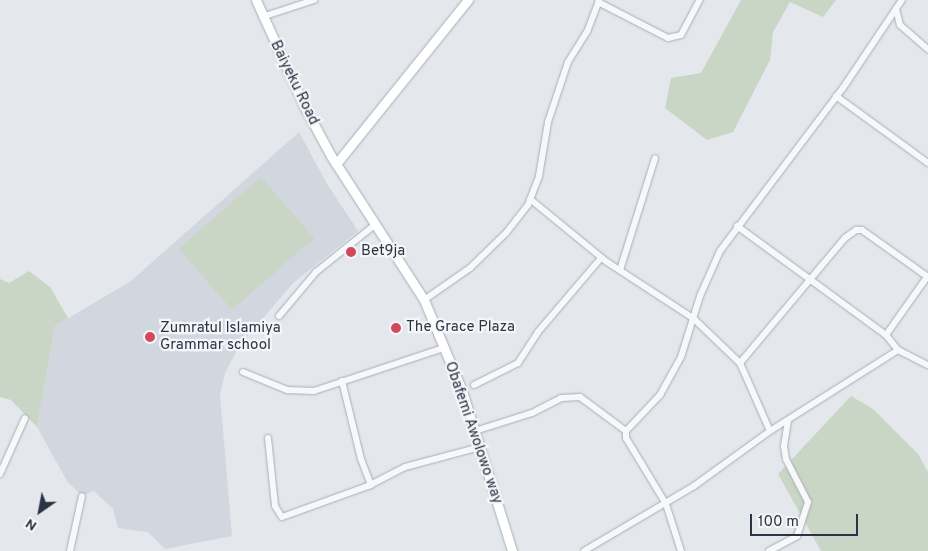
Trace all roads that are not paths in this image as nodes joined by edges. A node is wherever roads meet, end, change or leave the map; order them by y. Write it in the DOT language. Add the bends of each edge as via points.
graph roads {
  1 [pos="256,0"];
  2 [pos="314,0"];
  3 [pos="468,0"];
  4 [pos="700,0"];
  5 [pos="902,0"];
  6 [pos="598,1"];
  7 [pos="896,9"];
  8 [pos="262,17"];
  9 [pos="928,49"];
  10 [pos="836,96"];
  11 [pos="655,158"];
  12 [pos="336,164"];
  13 [pos="928,164"];
  14 [pos="530,199"];
  15 [pos="376,224"];
  16 [pos="737,226"];
  17 [pos="601,258"];
  18 [pos="620,270"];
  19 [pos="928,277"];
  20 [pos="811,281"];
  21 [pos="424,300"];
  22 [pos="279,316"];
  23 [pos="692,318"];
  24 [pos="886,335"];
  25 [pos="443,348"];
  26 [pos="898,350"];
  27 [pos="740,363"];
  28 [pos="928,365"];
  29 [pos="243,372"];
  30 [pos="342,382"];
  31 [pos="474,386"];
  32 [pos="25,418"];
  33 [pos="788,421"];
  34 [pos="476,431"];
  35 [pos="626,431"];
  36 [pos="770,431"];
  37 [pos="268,438"];
  38 [pos="480,447"];
  39 [pos="0,474"];
  40 [pos="371,485"];
  41 [pos="82,496"];
  42 [pos="666,504"];
  43 [pos="70,551"];
  44 [pos="512,551"];
  45 [pos="584,551"];
  46 [pos="681,551"];
  47 [pos="769,551"];
  1 -- 8 [label="main road, Baiyeku Road"];
  2 -- 8 [label="street"];
  3 -- 12 [label="main road"];
  4 -- 6 [label="street" via="681,34 668,38"];
  5 -- 7 [label="street"];
  6 -- 14 [label="street" via="587,32 568,62 548,122 539,176"];
  7 -- 9 [label="street" via="900,25"];
  7 -- 10 [label="street"];
  8 -- 12 [label="main road, Baiyeku Road" via="304,106"];
  10 -- 13 [label="street"];
  10 -- 16 [label="street"];
  11 -- 18 [label="street"];
  12 -- 15 [label="main road, Obafemi Awolowo way"];
  14 -- 17 [label="street"];
  14 -- 21 [label="street" via="506,233 477,261"];
  15 -- 21 [label="main road, Obafemi Awolowo way"];
  15 -- 22 [label="street" via="316,272"];
  16 -- 20 [label="street"];
  16 -- 23 [label="street" via="720,251"];
  17 -- 18 [label="street"];
  17 -- 31 [label="street" via="538,332 518,363"];
  18 -- 23 [label="street"];
  19 -- 20 [label="street" via="862,230 856,230 845,238"];
  19 -- 24 [label="street"];
  20 -- 24 [label="street"];
  20 -- 27 [label="street"];
  21 -- 25 [label="main road, Obafemi Awolowo way"];
  23 -- 27 [label="street"];
  23 -- 35 [label="street" via="681,357 660,394"];
  24 -- 26 [label="street"];
  25 -- 30 [label="street"];
  25 -- 34 [label="main road, Obafemi Awolowo way"];
  26 -- 28 [label="street"];
  26 -- 33 [label="street"];
  27 -- 36 [label="street"];
  29 -- 30 [label="street" via="287,390 314,391"];
  30 -- 40 [label="street" via="361,460"];
  32 -- 39 [label="street"];
  33 -- 36 [label="street"];
  33 -- 47 [label="street" via="784,446 786,459 808,502 798,536"];
  34 -- 35 [label="street" via="532,413 561,398 580,397"];
  34 -- 38 [label="main road, Obafemi Awolowo way"];
  35 -- 42 [label="street" via="626,438"];
  36 -- 42 [label="street"];
  37 -- 40 [label="street" via="275,506 279,516"];
  38 -- 40 [label="street" via="405,467"];
  38 -- 44 [label="main road, Obafemi Awolowo way"];
  41 -- 43 [label="street"];
  42 -- 45 [label="street"];
  42 -- 46 [label="street"];
}
